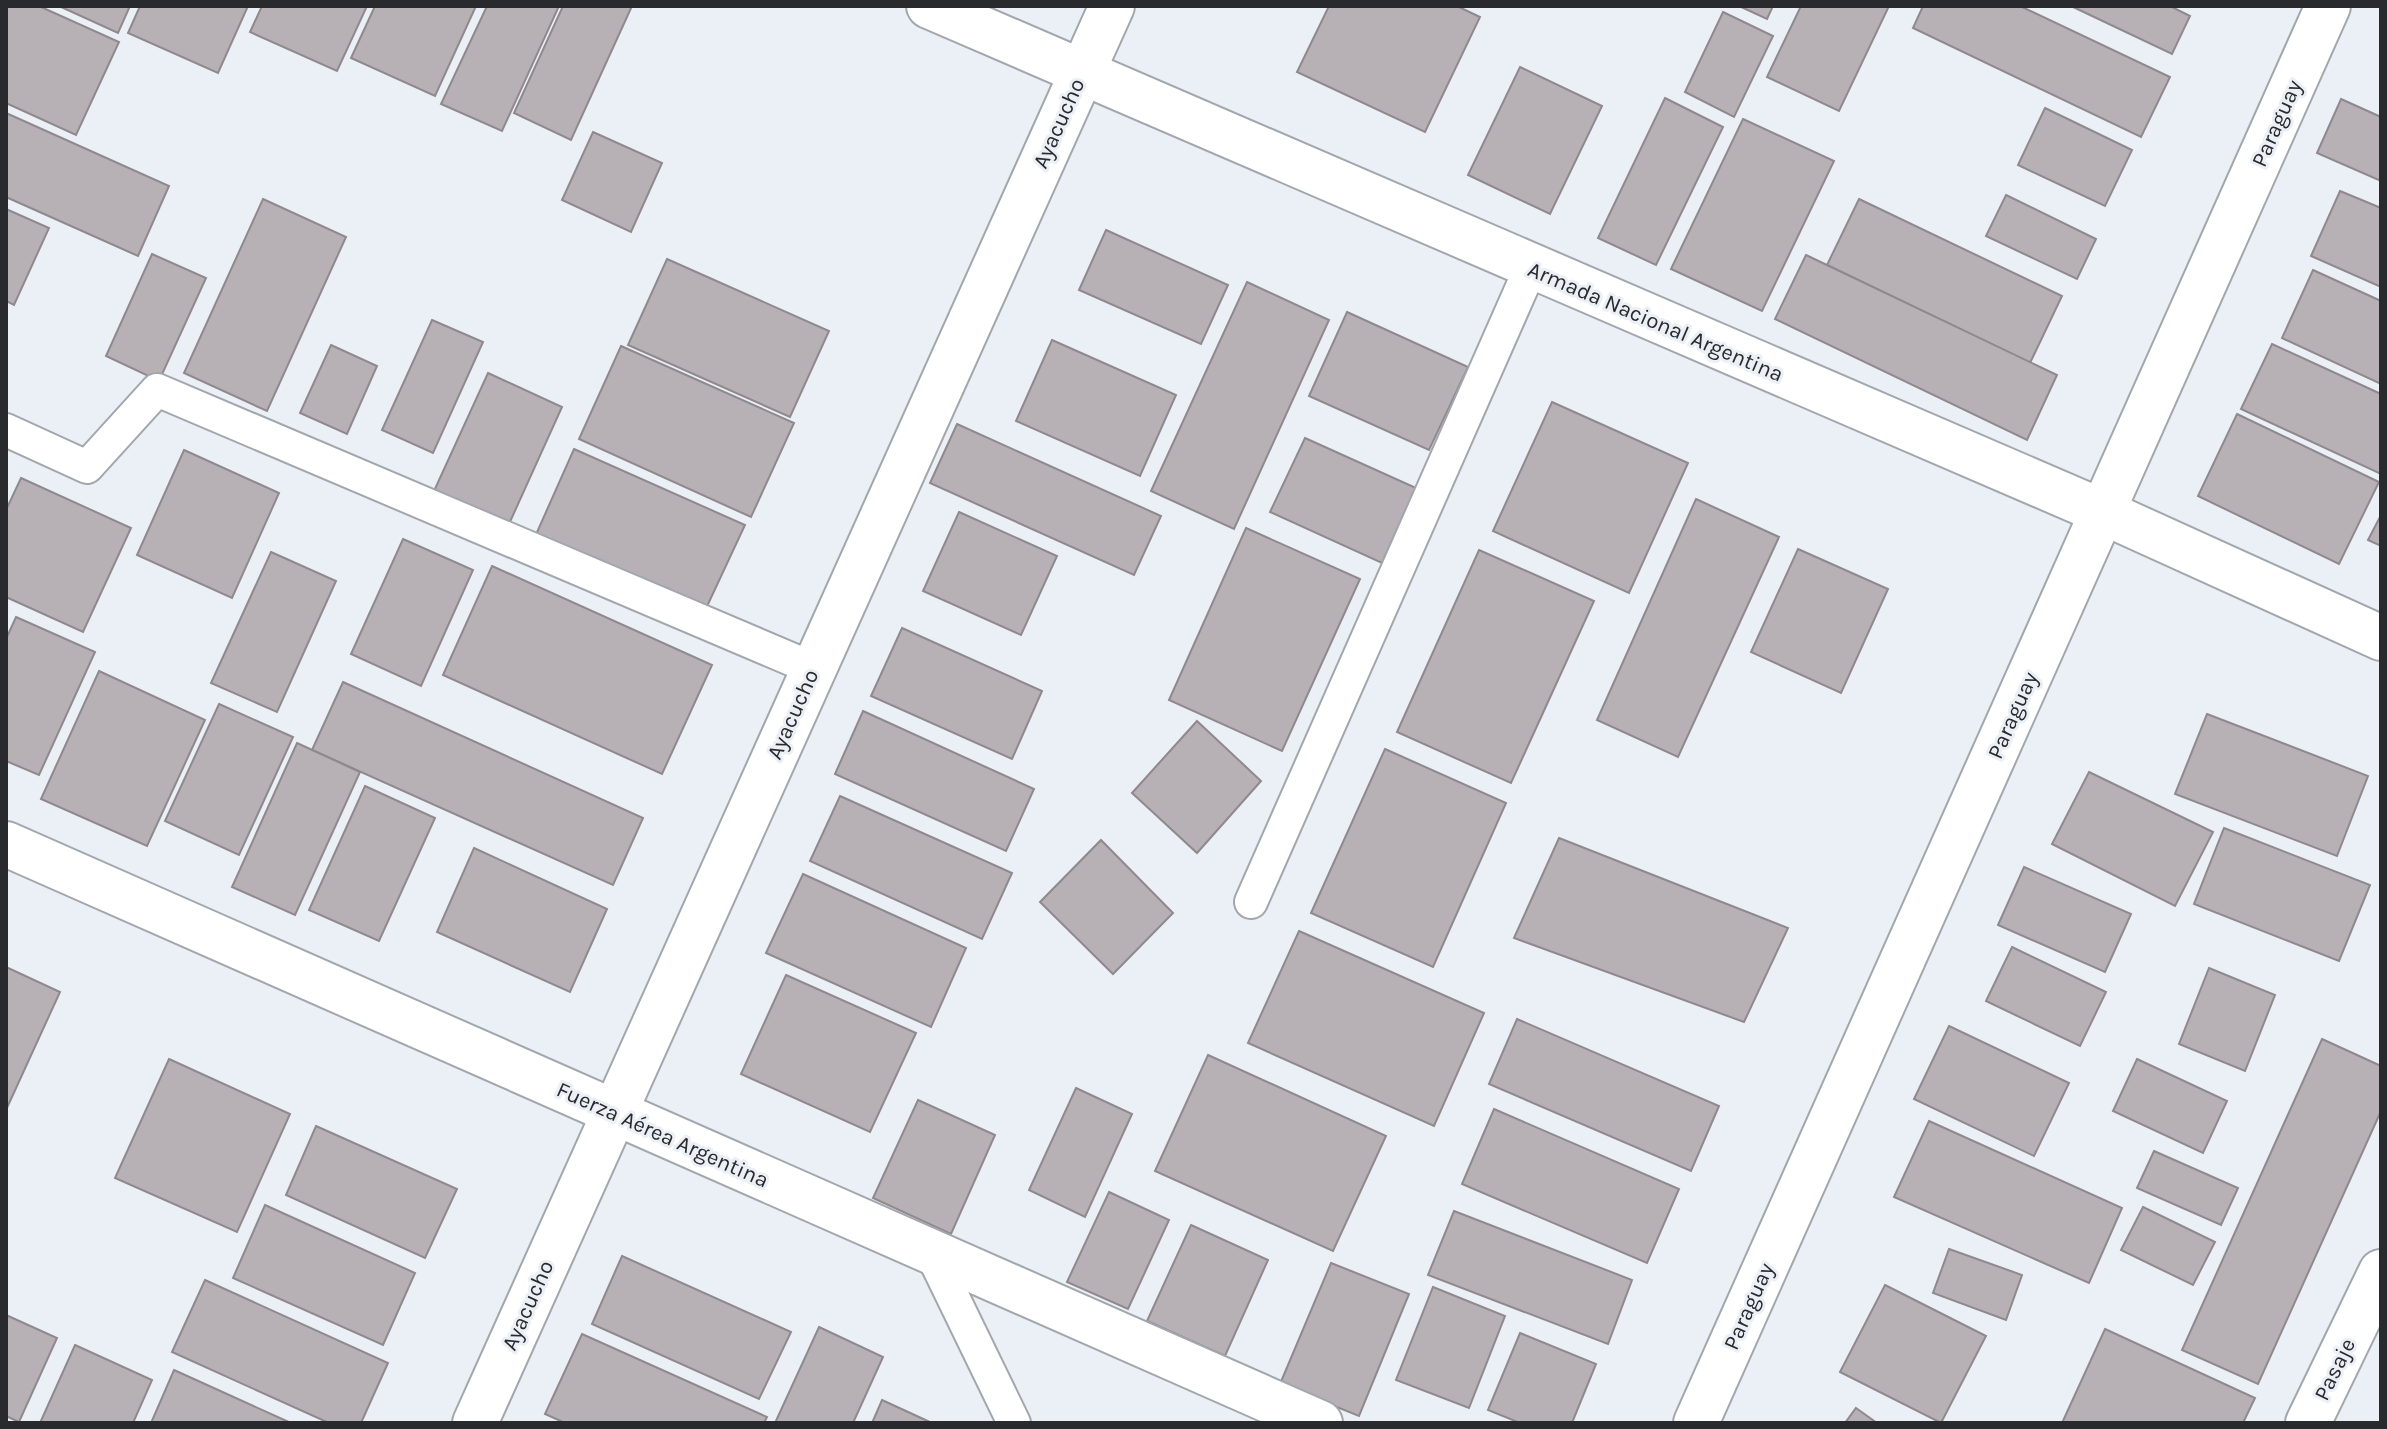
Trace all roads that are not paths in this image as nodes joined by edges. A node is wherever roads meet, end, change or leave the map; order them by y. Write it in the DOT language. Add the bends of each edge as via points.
graph roads {
  1 [pos="929,6"];
  2 [pos="1112,6"];
  3 [pos="2328,6"];
  4 [pos="1080,74"];
  5 [pos="1531,267"];
  6 [pos="6,430"];
  7 [pos="2103,512"];
  8 [pos="2381,638"];
  9 [pos="812,668"];
  10 [pos="6,844"];
  11 [pos="1251,902"];
  12 [pos="614,1112"];
  13 [pos="931,1252"];
  14 [pos="2381,1272"];
  15 [pos="475,1423"];
  16 [pos="1014,1423"];
  17 [pos="1320,1423"];
  18 [pos="1696,1423"];
  19 [pos="2308,1423"];
  1 -- 4 [label="street, Armada Nacional Argentina"];
  2 -- 4 [label="street, Ayacucho"];
  3 -- 7 [label="street, Paraguay"];
  4 -- 5 [label="street, Armada Nacional Argentina"];
  4 -- 9 [label="street, Ayacucho"];
  5 -- 7 [label="street, Armada Nacional Argentina"];
  5 -- 11 [label="lane"];
  6 -- 9 [label="lane" via="87,467 157,390"];
  7 -- 8 [label="street, Armada Nacional Argentina"];
  7 -- 18 [label="street, Paraguay"];
  9 -- 12 [label="street, Ayacucho"];
  10 -- 12 [label="street, Fuerza Aérea Argentina"];
  12 -- 13 [label="street, Fuerza Aérea Argentina"];
  12 -- 15 [label="street, Ayacucho"];
  13 -- 16 [label="lane"];
  13 -- 17 [label="street, Fuerza Aérea Argentina"];
  14 -- 19 [label="street, Pasaje"];
}
